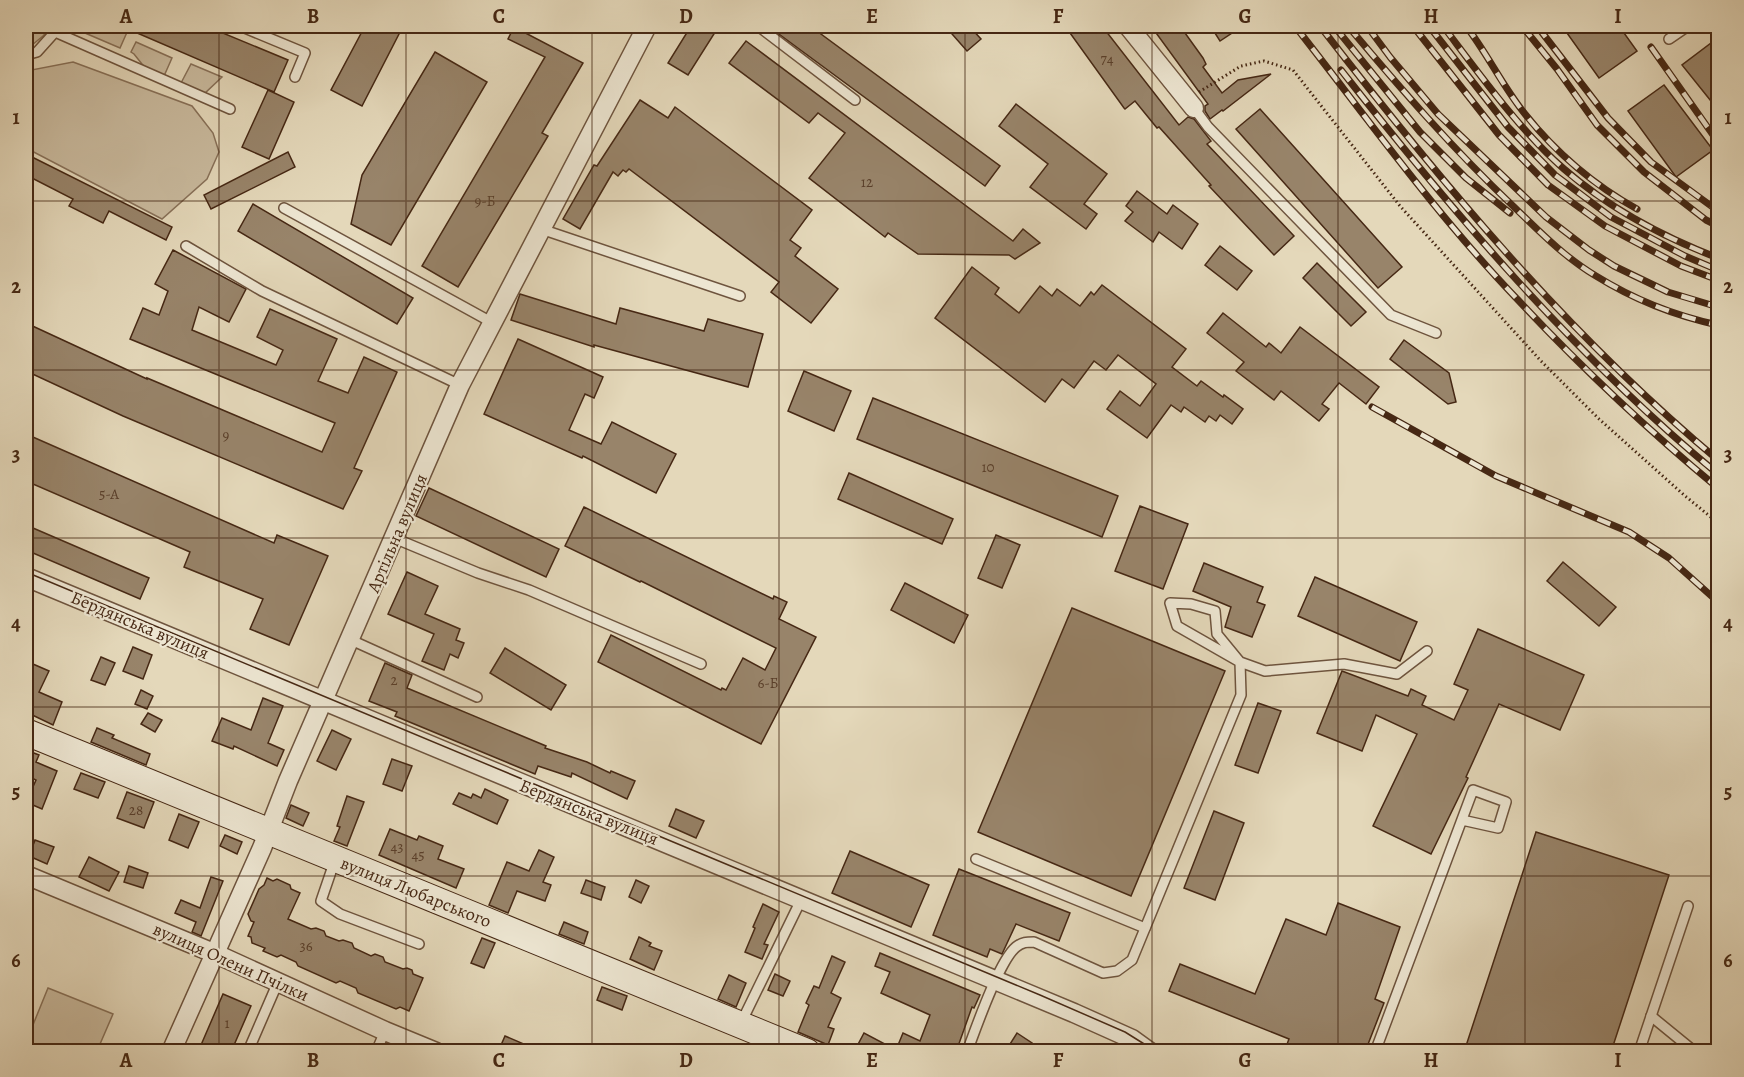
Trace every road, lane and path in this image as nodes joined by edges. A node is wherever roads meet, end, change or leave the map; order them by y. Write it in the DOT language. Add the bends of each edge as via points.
graph roads {
  1 [pos="240,26"];
  2 [pos="647,26"];
  3 [pos="758,26"];
  4 [pos="1128,26"];
  5 [pos="1688,26"];
  6 [pos="57,29"];
  7 [pos="1669,39"];
  8 [pos="26,55"];
  9 [pos="295,77"];
  10 [pos="855,100"];
  11 [pos="1191,103"];
  12 [pos="230,109"];
  13 [pos="284,208"];
  14 [pos="541,229"];
  15 [pos="186,246"];
  16 [pos="740,296"];
  17 [pos="493,323"];
  18 [pos="1436,333"];
  19 [pos="460,385"];
  20 [pos="1719,523"];
  21 [pos="394,538"];
  22 [pos="26,577"];
  23 [pos="351,640"];
  24 [pos="1427,651"];
  25 [pos="1240,662"];
  26 [pos="701,664"];
  27 [pos="477,697"];
  28 [pos="324,702"];
  29 [pos="26,732"];
  30 [pos="1462,820"];
  31 [pos="269,831"];
  32 [pos="976,859"];
  33 [pos="335,860"];
  34 [pos="26,874"];
  35 [pos="801,900"];
  36 [pos="1688,906"];
  37 [pos="1145,928"];
  38 [pos="419,944"];
  39 [pos="216,954"];
  40 [pos="995,981"];
  41 [pos="278,982"];
  42 [pos="1651,1016"];
  43 [pos="741,1023"];
  44 [pos="386,1031"];
  45 [pos="410,1047"];
  46 [pos="171,1052"];
  47 [pos="255,1052"];
  48 [pos="376,1052"];
  49 [pos="436,1052"];
  50 [pos="807,1052"];
  51 [pos="967,1052"];
  52 [pos="1150,1052"];
  53 [pos="1375,1052"];
  54 [pos="1639,1052"];
  55 [pos="1695,1052"];
  1 -- 9 [label="lane" via="305,53"];
  2 -- 14 [label="street, Артільна вулиця"];
  3 -- 10 [label="lane"];
  4 -- 11 [label="street"];
  5 -- 7 [label="lane"];
  6 -- 8 [label="lane" via="37,52"];
  6 -- 12 [label="lane"];
  11 -- 18 [label="lane" via="1208,127 1390,315"];
  11 -- 20 [label="path" via="1241,66 1264,62 1293,70 1400,206 1541,361 1598,418"];
  13 -- 17 [label="lane"];
  14 -- 16 [label="lane"];
  14 -- 17 [label="street, Артільна вулиця"];
  15 -- 19 [label="lane" via="262,291"];
  17 -- 19 [label="street, Артільна вулиця"];
  19 -- 21 [label="street, Артільна вулиця"];
  21 -- 23 [label="street, Артільна вулиця"];
  21 -- 26 [label="lane" via="529,590"];
  22 -- 28 [label="street, Бердянська вулиця"];
  23 -- 27 [label="lane"];
  23 -- 28 [label="street, Артільна вулиця"];
  24 -- 25 [label="lane" via="1396,674 1344,664 1265,671"];
  25 -- 25 [label="lane" via="1177,626 1170,603 1215,611 1218,634"];
  25 -- 37 [label="lane" via="1241,695"];
  28 -- 31 [label="street, Артільна вулиця"];
  28 -- 35 [label="street, Бердянська вулиця"];
  29 -- 31 [label="main road, вулиця Любарського"];
  30 -- 30 [label="lane" via="1498,828 1506,802 1473,790"];
  30 -- 53 [label="lane"];
  31 -- 33 [label="main road, вулиця Любарського"];
  31 -- 39 [label="street, Артільна вулиця"];
  32 -- 37 [label="lane"];
  33 -- 38 [label="lane" via="321,901 340,914"];
  33 -- 43 [label="main road, вулиця Любарського"];
  34 -- 39 [label="street, вулиця Олени Пчілки"];
  35 -- 40 [label="street, Бердянська вулиця"];
  35 -- 43 [label="lane"];
  36 -- 42 [label="lane"];
  37 -- 40 [label="lane" via="1132,960 1117,972 1103,973 1034,942 1014,948"];
  39 -- 41 [label="street, вулиця Олени Пчілки"];
  39 -- 46 [label="street, Артільна вулиця"];
  40 -- 51 [label="lane"];
  40 -- 52 [label="street, Бердянська вулиця" via="1107,1028"];
  41 -- 44 [label="street, вулиця Олени Пчілки"];
  41 -- 47 [label="lane" via="249,1049"];
  42 -- 54 [label="lane"];
  42 -- 55 [label="lane"];
  43 -- 50 [label="main road, вулиця Любарського"];
  44 -- 45 [label="street, вулиця Олени Пчілки"];
  44 -- 48 [label="lane"];
  45 -- 49 [label="street, вулиця Олени Пчілки"];
}
